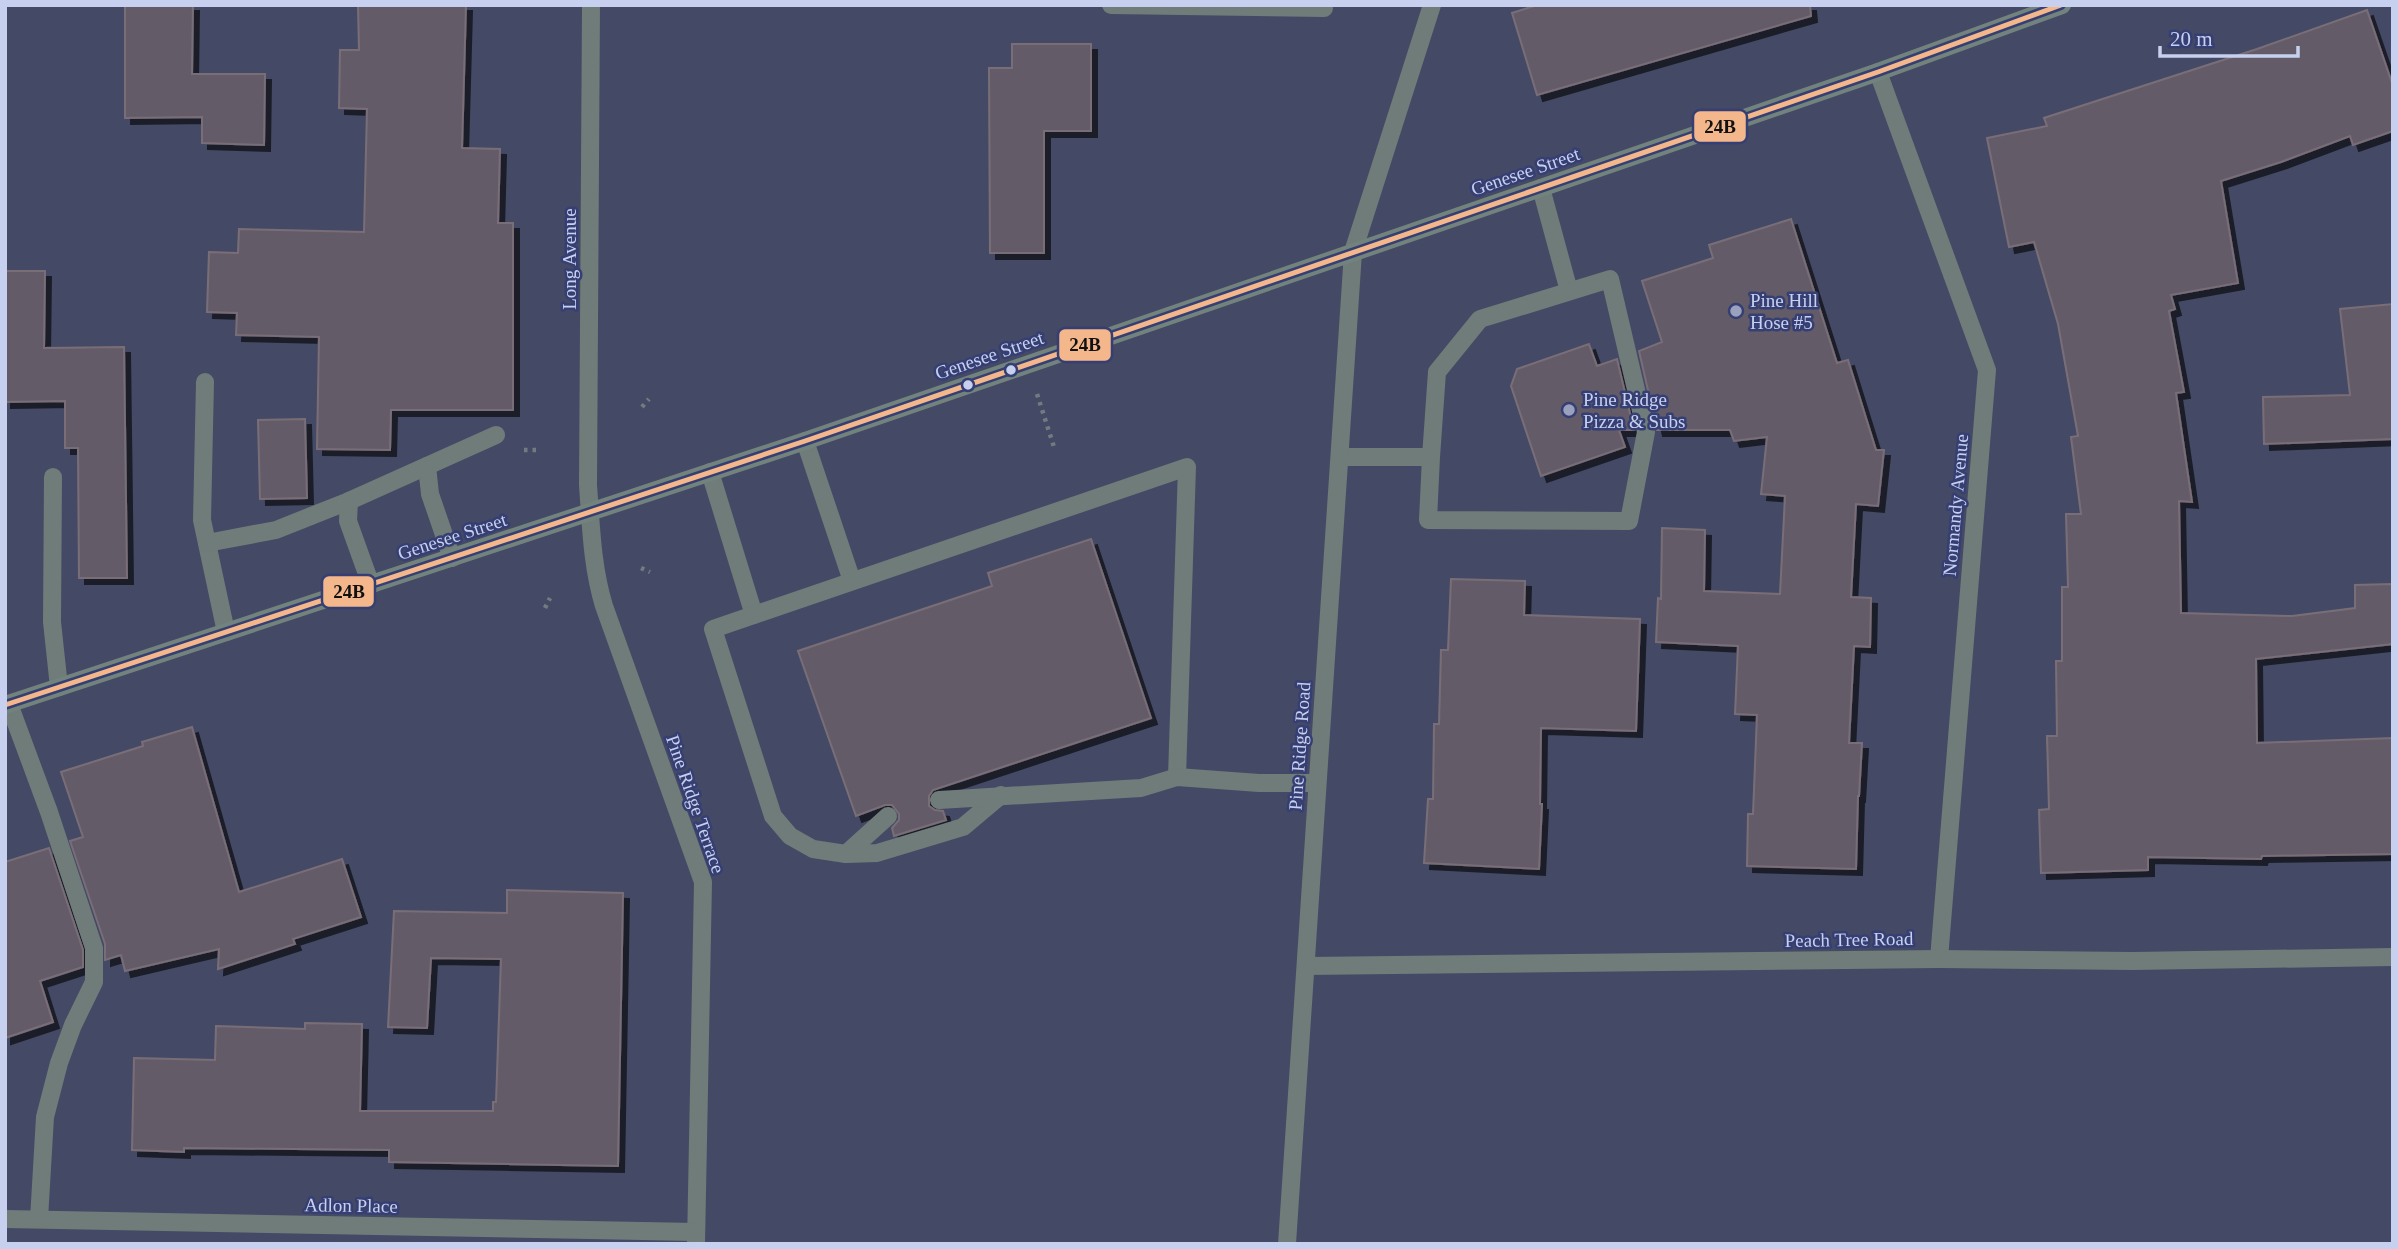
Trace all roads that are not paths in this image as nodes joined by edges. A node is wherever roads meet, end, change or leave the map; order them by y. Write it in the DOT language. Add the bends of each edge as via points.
graph roads {
  1 [pos="591,5"];
  2 [pos="1111,5"];
  3 [pos="1432,5"];
  4 [pos="2062,5"];
  5 [pos="1324,8"];
  6 [pos="1878,72"];
  7 [pos="1541,188"];
  8 [pos="1353,252"];
  9 [pos="1569,291"];
  10 [pos="205,382"];
  11 [pos="496,435"];
  12 [pos="805,441"];
  13 [pos="1340,457"];
  14 [pos="1431,457"];
  15 [pos="427,466"];
  16 [pos="710,472"];
  17 [pos="53,477"];
  18 [pos="349,501"];
  19 [pos="590,514"];
  20 [pos="207,543"];
  21 [pos="452,558"];
  22 [pos="852,582"];
  23 [pos="371,585"];
  24 [pos="754,615"];
  25 [pos="226,632"];
  26 [pos="59,687"];
  27 [pos="7,705"];
  28 [pos="1177,777"];
  29 [pos="1317,783"];
  30 [pos="1001,795"];
  31 [pos="939,800"];
  32 [pos="888,816"];
  33 [pos="846,854"];
  34 [pos="2393,957"];
  35 [pos="1939,959"];
  36 [pos="1306,966"];
  37 [pos="5,1219"];
  38 [pos="39,1219"];
  39 [pos="696,1238"];
  40 [pos="1287,1244"];
  1 -- 19 [label="street, Long Avenue"];
  2 -- 5 [label="street"];
  3 -- 8 [label="street, Pine Ridge Road"];
  4 -- 6 [label="main road, Genesee Street"];
  6 -- 7 [label="main road, Genesee Street"];
  6 -- 35 [label="street, Normandy Avenue" via="1987,370"];
  7 -- 8 [label="main road, Genesee Street"];
  7 -- 9 [label="street"];
  8 -- 12 [label="main road, Genesee Street"];
  8 -- 13 [label="street, Pine Ridge Road"];
  9 -- 14 [label="street" via="1480,320 1437,372"];
  9 -- 14 [label="street" via="1610,279 1646,432 1629,521 1428,520"];
  10 -- 20 [label="street" via="202,520"];
  11 -- 15 [label="street"];
  12 -- 16 [label="main road, Genesee Street"];
  12 -- 22 [label="street"];
  13 -- 14 [label="street"];
  13 -- 29 [label="street, Pine Ridge Road"];
  15 -- 18 [label="street"];
  15 -- 21 [label="street" via="430,494"];
  16 -- 19 [label="main road, Genesee Street"];
  16 -- 24 [label="street"];
  17 -- 26 [label="street" via="52,622"];
  18 -- 20 [label="street" via="276,530"];
  18 -- 23 [label="street" via="348,521"];
  19 -- 21 [label="main road, Genesee Street"];
  19 -- 39 [label="street, Pine Ridge Terrace" via="597,583 703,882"];
  20 -- 25 [label="street"];
  21 -- 23 [label="main road, Genesee Street"];
  22 -- 24 [label="street"];
  22 -- 28 [label="street" via="1187,467"];
  23 -- 25 [label="main road, Genesee Street"];
  24 -- 33 [label="street" via="713,629 773,817 790,836 813,849"];
  25 -- 26 [label="main road, Genesee Street"];
  26 -- 27 [label="main road, Genesee Street"];
  27 -- 38 [label="street" via="94,948 94,982 59,1063 46,1117"];
  28 -- 29 [label="street"];
  28 -- 30 [label="street" via="1141,788"];
  29 -- 36 [label="street, Pine Ridge Road"];
  30 -- 31 [label="street"];
  30 -- 33 [label="street" via="963,827 877,853"];
  32 -- 33 [label="street"];
  34 -- 35 [label="street, Peach Tree Road"];
  35 -- 36 [label="street, Peach Tree Road"];
  36 -- 40 [label="street, Pine Ridge Road"];
  37 -- 38 [label="street, Adlon Place"];
  38 -- 39 [label="street, Adlon Place"];
}
